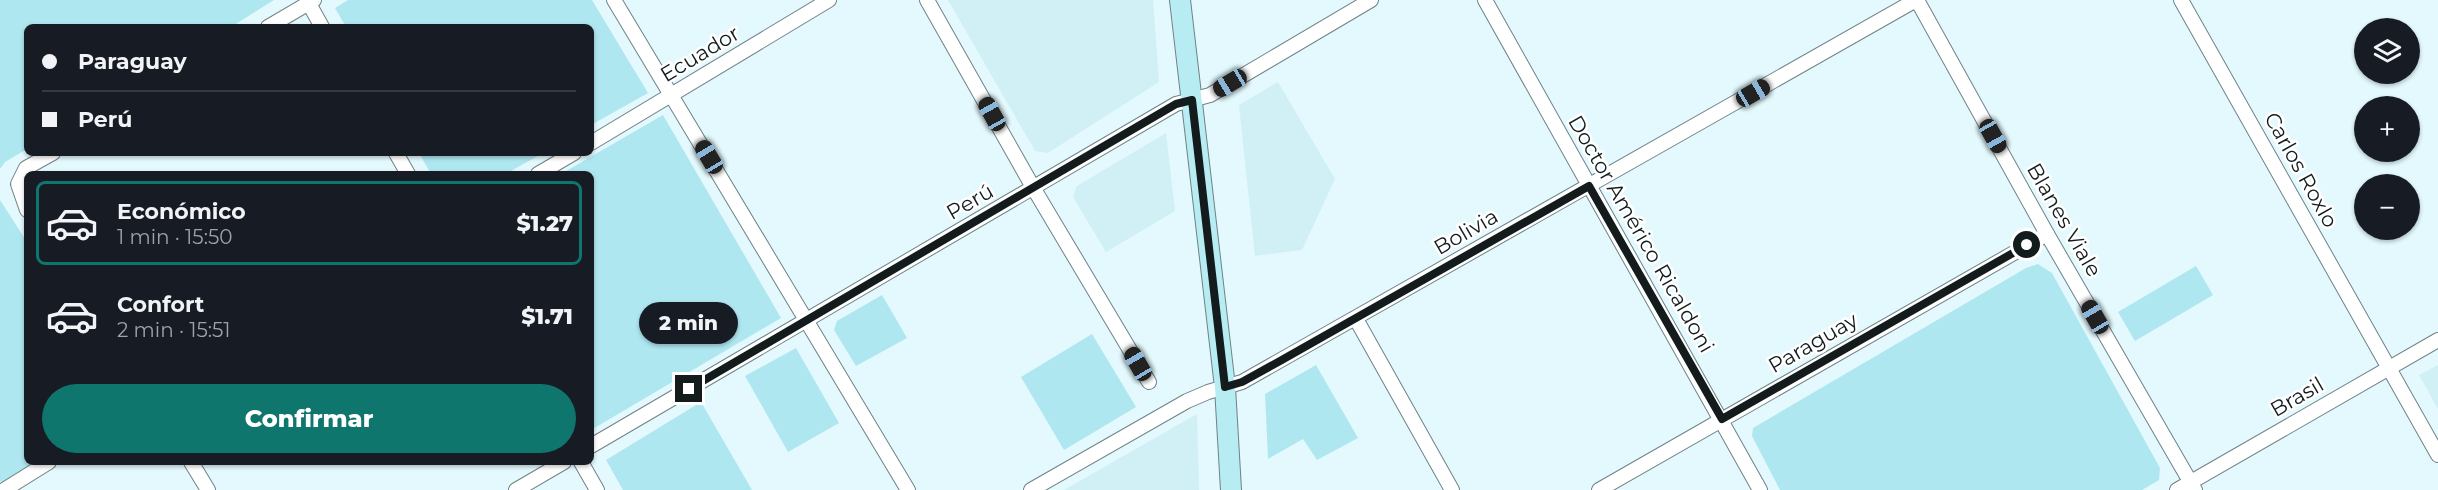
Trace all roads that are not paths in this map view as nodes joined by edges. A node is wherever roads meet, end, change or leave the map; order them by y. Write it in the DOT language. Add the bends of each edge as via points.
graph roads {
  1 [pos="614,0"];
  2 [pos="830,0"];
  3 [pos="927,0"];
  4 [pos="1180,0"];
  5 [pos="1371,0"];
  6 [pos="1485,0"];
  7 [pos="1917,0"];
  8 [pos="2181,0"];
  9 [pos="310,1"];
  10 [pos="273,24"];
  11 [pos="321,24"];
  12 [pos="672,96"];
  13 [pos="1192,100"];
  14 [pos="594,141"];
  15 [pos="48,156"];
  16 [pos="398,156"];
  17 [pos="569,156"];
  18 [pos="25,171"];
  19 [pos="406,171"];
  20 [pos="543,171"];
  21 [pos="24,173"];
  22 [pos="1589,186"];
  23 [pos="1034,189"];
  24 [pos="24,201"];
  25 [pos="2047,234"];
  26 [pos="1356,319"];
  27 [pos="807,321"];
  28 [pos="2438,339"];
  29 [pos="2388,369"];
  30 [pos="1149,382"];
  31 [pos="1225,387"];
  32 [pos="1722,419"];
  33 [pos="594,444"];
  34 [pos="2438,455"];
  35 [pos="44,465"];
  36 [pos="193,465"];
  37 [pos="559,465"];
  38 [pos="583,465"];
  39 [pos="2193,486"];
  40 [pos="4,490"];
  41 [pos="208,490"];
  42 [pos="516,490"];
  43 [pos="597,490"];
  44 [pos="908,490"];
  45 [pos="1031,490"];
  46 [pos="1231,490"];
  47 [pos="1452,490"];
  48 [pos="1599,490"];
  49 [pos="1760,490"];
  50 [pos="2177,490"];
  1 -- 12 [label="street"];
  2 -- 12 [label="street, Ecuador"];
  3 -- 23 [label="street"];
  4 -- 13 [label="street"];
  5 -- 13 [label="street, Perú" via="1210,95"];
  6 -- 22 [label="street, Doctor Américo Ricaldoni"];
  7 -- 22 [label="street, Bolivia"];
  7 -- 25 [label="street, Blanes Viale"];
  8 -- 29 [label="street, Carlos Roxlo"];
  9 -- 10 [label="street"];
  9 -- 11 [label="street"];
  12 -- 14 [label="street, Ecuador"];
  12 -- 27 [label="street"];
  13 -- 23 [label="street, Perú" via="1176,104"];
  13 -- 31 [label="street"];
  15 -- 18 [label="street"];
  16 -- 19 [label="street"];
  17 -- 20 [label="street"];
  21 -- 24 [label="street" via="18,184"];
  22 -- 26 [label="street, Bolivia"];
  22 -- 32 [label="street, Doctor Américo Ricaldoni"];
  23 -- 27 [label="street, Perú"];
  23 -- 30 [label="street"];
  25 -- 32 [label="street, Paraguay"];
  25 -- 39 [label="street, Blanes Viale"];
  26 -- 31 [label="street, Bolivia" via="1242,382"];
  26 -- 47 [label="street"];
  27 -- 33 [label="street, Perú"];
  27 -- 44 [label="street"];
  28 -- 29 [label="street, Brasil"];
  29 -- 34 [label="street, Carlos Roxlo"];
  29 -- 39 [label="street, Brasil"];
  31 -- 45 [label="street, Bolivia" via="1187,401"];
  31 -- 46 [label="street"];
  32 -- 48 [label="street, Paraguay"];
  32 -- 49 [label="street, Doctor Américo Ricaldoni"];
  35 -- 40 [label="street"];
  36 -- 41 [label="street"];
  37 -- 42 [label="street"];
  38 -- 43 [label="street"];
  39 -- 50 [label="street, Brasil"];
}
